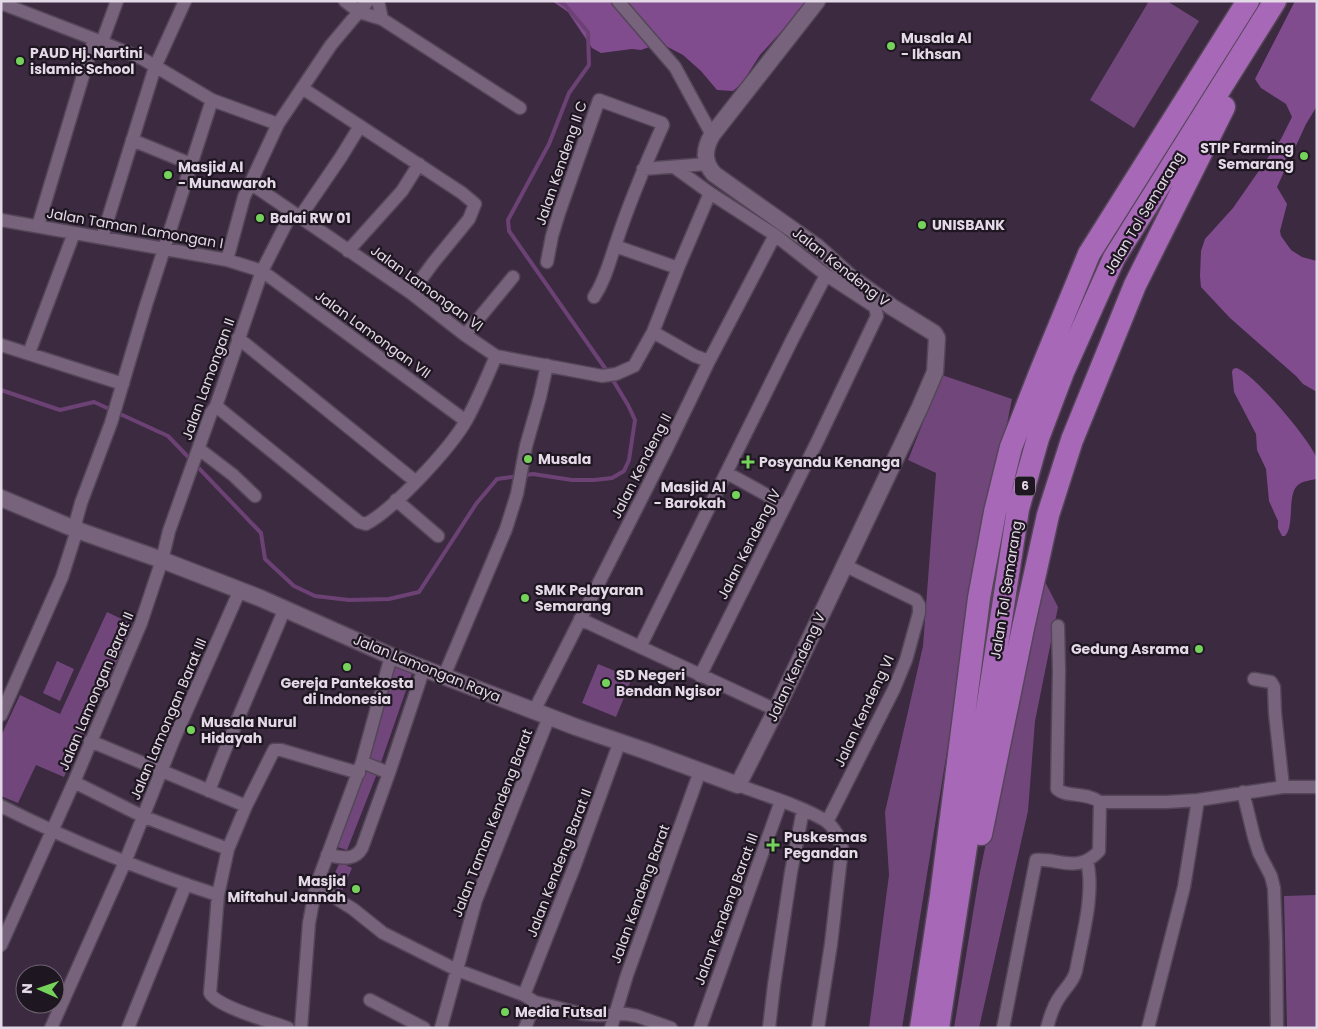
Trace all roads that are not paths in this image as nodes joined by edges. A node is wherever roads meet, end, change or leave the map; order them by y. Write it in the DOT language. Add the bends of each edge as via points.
graph roads {
  1 [pos="117,1"];
  2 [pos="185,1"];
  3 [pos="345,1"];
  4 [pos="368,1"];
  5 [pos="378,1"];
  6 [pos="618,1"];
  7 [pos="817,1"];
  8 [pos="1248,1"];
  9 [pos="1276,1"];
  10 [pos="3,4"];
  11 [pos="358,12"];
  12 [pos="382,19"];
  13 [pos="98,40"];
  14 [pos="155,67"];
  15 [pos="302,88"];
  16 [pos="212,100"];
  17 [pos="520,108"];
  18 [pos="278,124"];
  19 [pos="360,126"];
  20 [pos="712,135"];
  21 [pos="132,140"];
  22 [pos="191,164"];
  23 [pos="418,164"];
  24 [pos="707,164"];
  25 [pos="674,167"];
  26 [pos="643,169"];
  27 [pos="250,183"];
  28 [pos="710,193"];
  29 [pos="296,214"];
  30 [pos="1,220"];
  31 [pos="38,226"];
  32 [pos="74,233"];
  33 [pos="775,235"];
  34 [pos="102,238"];
  35 [pos="615,246"];
  36 [pos="163,250"];
  37 [pos="348,251"];
  38 [pos="227,260"];
  39 [pos="547,262"];
  40 [pos="678,268"];
  41 [pos="262,271"];
  42 [pos="826,275"];
  43 [pos="513,276"];
  44 [pos="410,293"];
  45 [pos="594,297"];
  46 [pos="652,332"];
  47 [pos="465,335"];
  48 [pos="238,338"];
  49 [pos="1,345"];
  50 [pos="29,353"];
  51 [pos="496,356"];
  52 [pos="709,361"];
  53 [pos="547,365"];
  54 [pos="123,384"];
  55 [pos="216,406"];
  56 [pos="466,421"];
  57 [pos="199,449"];
  58 [pos="727,473"];
  59 [pos="415,481"];
  60 [pos="255,496"];
  61 [pos="1,498"];
  62 [pos="396,500"];
  63 [pos="785,505"];
  64 [pos="77,530"];
  65 [pos="438,536"];
  66 [pos="162,560"];
  67 [pos="844,565"];
  68 [pos="240,590"];
  69 [pos="284,608"];
  70 [pos="580,619"];
  71 [pos="1058,626"];
  72 [pos="640,647"];
  73 [pos="391,656"];
  74 [pos="424,668"];
  75 [pos="444,676"];
  76 [pos="700,676"];
  77 [pos="1254,679"];
  78 [pos="776,710"];
  79 [pos="542,714"];
  80 [pos="1,715"];
  81 [pos="90,741"];
  82 [pos="620,742"];
  83 [pos="360,768"];
  84 [pos="161,771"];
  85 [pos="700,771"];
  86 [pos="389,773"];
  87 [pos="74,782"];
  88 [pos="738,785"];
  89 [pos="1283,787"];
  90 [pos="1317,787"];
  91 [pos="209,791"];
  92 [pos="1242,792"];
  93 [pos="1198,800"];
  94 [pos="780,801"];
  95 [pos="1100,802"];
  96 [pos="1,806"];
  97 [pos="246,806"];
  98 [pos="803,810"];
  99 [pos="142,816"];
  100 [pos="827,822"];
  101 [pos="52,831"];
  102 [pos="228,849"];
  103 [pos="327,855"];
  104 [pos="1087,861"];
  105 [pos="124,862"];
  106 [pos="186,884"];
  107 [pos="316,886"];
  108 [pos="218,895"];
  109 [pos="6,923"];
  110 [pos="1,944"];
  111 [pos="457,970"];
  112 [pos="524,995"];
  113 [pos="370,1000"];
  114 [pos="535,1002"];
  115 [pos="615,1014"];
  116 [pos="939,1017"];
  117 [pos="51,1028"];
  118 [pos="128,1028"];
  119 [pos="288,1028"];
  120 [pos="301,1028"];
  121 [pos="424,1028"];
  122 [pos="442,1028"];
  123 [pos="525,1028"];
  124 [pos="611,1028"];
  125 [pos="671,1028"];
  126 [pos="700,1028"];
  127 [pos="769,1028"];
  128 [pos="818,1028"];
  129 [pos="921,1028"];
  130 [pos="1003,1028"];
  131 [pos="1047,1028"];
  132 [pos="1148,1028"];
  133 [pos="1277,1028"];
  1 -- 13 [label="street"];
  2 -- 14 [label="street"];
  3 -- 11 [label="street"];
  4 -- 11 [label="street"];
  5 -- 12 [label="street"];
  6 -- 20 [label="street" via="675,67"];
  7 -- 20 [label="street"];
  8 -- 129 [label="highway, Jalan Tol Semarang / 6" via="1089,254 1011,447 995,512 980,598"];
  9 -- 116 [label="highway" via="1135,285 1072,440 1048,515"];
  9 -- 116 [label="highway, Jalan Tol Semarang / 6" via="1114,258 1063,372 1038,438 1018,509"];
  10 -- 13 [label="street"];
  11 -- 12 [label="street"];
  11 -- 15 [label="street" via="331,44"];
  12 -- 17 [label="street"];
  13 -- 14 [label="street"];
  13 -- 31 [label="street"];
  14 -- 16 [label="street"];
  14 -- 21 [label="street"];
  15 -- 18 [label="street"];
  15 -- 19 [label="street"];
  16 -- 18 [label="street"];
  16 -- 22 [label="street"];
  18 -- 27 [label="street"];
  19 -- 23 [label="street"];
  19 -- 29 [label="street, Jalan Lamongan II" via="341,158"];
  20 -- 24 [label="street" via="705,155"];
  21 -- 22 [label="street"];
  21 -- 34 [label="street"];
  22 -- 36 [label="street"];
  23 -- 37 [label="street" via="402,191"];
  23 -- 44 [label="street" via="475,204 469,219"];
  24 -- 25 [label="street"];
  24 -- 67 [label="street, Jalan Kendeng V" via="723,182 796,231 849,276 937,338 933,378"];
  25 -- 26 [label="street"];
  25 -- 28 [label="street"];
  26 -- 35 [label="street"];
  26 -- 39 [label="street, Jalan Kendeng II C" via="663,124 599,100 559,213"];
  27 -- 29 [label="street, Jalan Lamongan VI"];
  27 -- 38 [label="street"];
  28 -- 33 [label="street"];
  28 -- 40 [label="street"];
  29 -- 37 [label="street, Jalan Lamongan VI"];
  29 -- 41 [label="street, Jalan Lamongan II"];
  30 -- 31 [label="street, Jalan Taman Lamongan I"];
  31 -- 32 [label="street, Jalan Taman Lamongan I"];
  32 -- 34 [label="street, Jalan Taman Lamongan I"];
  32 -- 50 [label="street"];
  33 -- 42 [label="street"];
  33 -- 52 [label="street, Jalan Kendeng II"];
  34 -- 36 [label="street, Jalan Taman Lamongan I"];
  35 -- 40 [label="street"];
  35 -- 45 [label="street" via="601,287"];
  36 -- 38 [label="street, Jalan Taman Lamongan I"];
  36 -- 54 [label="street"];
  37 -- 44 [label="street, Jalan Lamongan VI"];
  38 -- 41 [label="street, Jalan Taman Lamongan I"];
  40 -- 46 [label="street"];
  41 -- 48 [label="street, Jalan Lamongan II"];
  41 -- 56 [label="street, Jalan Lamongan VII"];
  42 -- 58 [label="street"];
  42 -- 63 [label="street, Jalan Kendeng IV" via="876,307 877,316"];
  43 -- 47 [label="street"];
  44 -- 47 [label="street, Jalan Lamongan VI"];
  46 -- 52 [label="street"];
  46 -- 53 [label="street, Jalan Lamongan VI" via="634,366 616,374 602,376"];
  47 -- 51 [label="street, Jalan Lamongan VI"];
  48 -- 55 [label="street, Jalan Lamongan II"];
  48 -- 59 [label="street"];
  49 -- 50 [label="street"];
  50 -- 54 [label="street"];
  51 -- 53 [label="street, Jalan Lamongan VI"];
  51 -- 56 [label="street"];
  52 -- 70 [label="street, Jalan Kendeng II"];
  53 -- 75 [label="street" via="526,446 518,494"];
  54 -- 64 [label="street" via="81,503"];
  55 -- 57 [label="street, Jalan Lamongan II"];
  55 -- 62 [label="street" via="359,522 366,524"];
  56 -- 59 [label="street" via="443,452"];
  57 -- 60 [label="street"];
  57 -- 66 [label="street, Jalan Lamongan II"];
  58 -- 63 [label="street"];
  58 -- 72 [label="street"];
  59 -- 62 [label="street"];
  61 -- 64 [label="street, Jalan Lamongan Raya"];
  62 -- 65 [label="street"];
  63 -- 76 [label="street, Jalan Kendeng IV"];
  64 -- 66 [label="street, Jalan Lamongan Raya"];
  64 -- 80 [label="street" via="62,578"];
  66 -- 68 [label="street, Jalan Lamongan Raya"];
  66 -- 81 [label="street, Jalan Lamongan Barat II" via="141,623"];
  67 -- 78 [label="street, Jalan Kendeng V"];
  67 -- 100 [label="street, Jalan Kendeng VI" via="916,600 920,613 894,689"];
  68 -- 69 [label="street, Jalan Lamongan Raya"];
  68 -- 84 [label="street, Jalan Lamongan Barat III"];
  69 -- 73 [label="street, Jalan Lamongan Raya"];
  69 -- 91 [label="street"];
  70 -- 72 [label="street"];
  70 -- 79 [label="street, Jalan Kendeng II"];
  71 -- 95 [label="street" via="1057,789 1091,796"];
  72 -- 76 [label="street"];
  73 -- 74 [label="street, Jalan Lamongan Raya"];
  73 -- 83 [label="street"];
  74 -- 75 [label="street, Jalan Lamongan Raya"];
  74 -- 86 [label="street"];
  75 -- 79 [label="street, Jalan Lamongan Raya"];
  76 -- 78 [label="street"];
  77 -- 89 [label="street" via="1271,682 1274,687"];
  78 -- 88 [label="street, Jalan Kendeng V"];
  79 -- 82 [label="street, Jalan Lamongan Raya"];
  79 -- 111 [label="street, Jalan Taman Kendeng Barat" via="476,900"];
  81 -- 84 [label="street"];
  81 -- 87 [label="street, Jalan Lamongan Barat II"];
  82 -- 85 [label="street, Jalan Lamongan Raya"];
  82 -- 112 [label="street, Jalan Kendeng Barat II"];
  83 -- 86 [label="street"];
  83 -- 97 [label="street" via="274,750"];
  83 -- 103 [label="street"];
  84 -- 91 [label="street"];
  84 -- 99 [label="street, Jalan Lamongan Barat III"];
  85 -- 88 [label="street, Jalan Lamongan Raya"];
  85 -- 115 [label="street, Jalan Kendeng Barat"];
  86 -- 103 [label="street" via="358,854 345,858"];
  87 -- 99 [label="street"];
  87 -- 101 [label="street, Jalan Lamongan Barat II"];
  88 -- 94 [label="street, Jalan Lamongan Raya"];
  89 -- 90 [label="street"];
  89 -- 92 [label="street"];
  91 -- 97 [label="street"];
  92 -- 93 [label="street"];
  92 -- 133 [label="street" via="1254,837 1273,881"];
  93 -- 95 [label="street"];
  93 -- 132 [label="street" via="1184,887"];
  94 -- 98 [label="street, Jalan Lamongan Raya"];
  94 -- 126 [label="street, Jalan Kendeng Barat III"];
  95 -- 104 [label="street" via="1099,852"];
  96 -- 101 [label="street"];
  97 -- 102 [label="street"];
  98 -- 100 [label="street, Jalan Lamongan Raya"];
  98 -- 127 [label="street"];
  99 -- 102 [label="street"];
  99 -- 105 [label="street, Jalan Lamongan Barat III"];
  100 -- 128 [label="street" via="839,837 842,848"];
  101 -- 105 [label="street"];
  101 -- 109 [label="street, Jalan Lamongan Barat II"];
  102 -- 108 [label="street"];
  103 -- 107 [label="street"];
  104 -- 130 [label="street" via="1065,864 1037,859"];
  104 -- 131 [label="street" via="1089,895 1075,976 1055,1006"];
  105 -- 106 [label="street"];
  105 -- 117 [label="street, Jalan Lamongan Barat III"];
  106 -- 108 [label="street"];
  106 -- 118 [label="street"];
  107 -- 111 [label="street" via="383,933"];
  107 -- 120 [label="street" via="309,923"];
  108 -- 119 [label="street" via="211,997 248,1015"];
  109 -- 110 [label="street, Jalan Lamongan Barat II"];
  111 -- 112 [label="street"];
  111 -- 122 [label="street, Jalan Taman Kendeng Barat"];
  112 -- 114 [label="street"];
  113 -- 121 [label="street"];
  114 -- 115 [label="street" via="583,1014"];
  114 -- 123 [label="street"];
  115 -- 124 [label="street, Jalan Kendeng Barat"];
  115 -- 125 [label="street" via="637,1016"];
}
